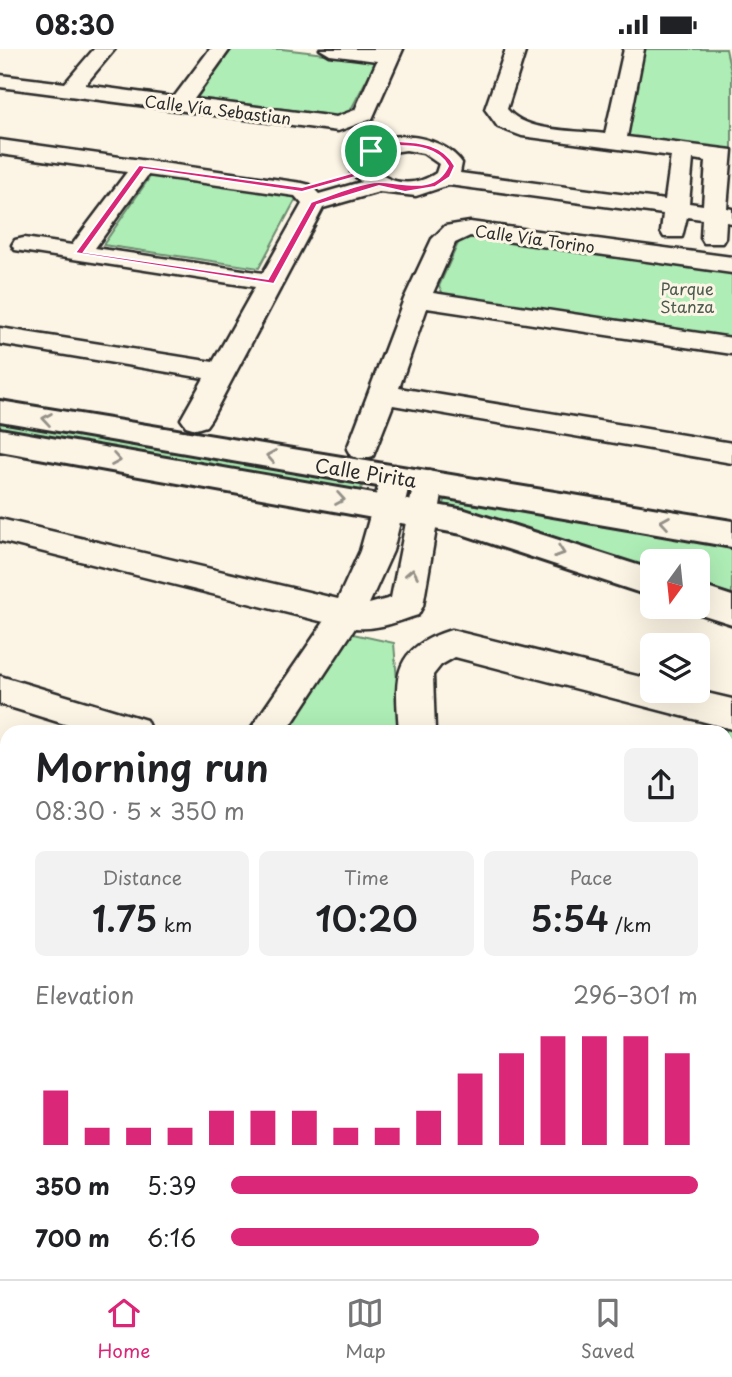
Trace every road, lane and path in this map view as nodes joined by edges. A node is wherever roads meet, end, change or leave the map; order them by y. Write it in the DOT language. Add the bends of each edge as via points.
graph roads {
  1 [pos="105,49"];
  2 [pos="220,49"];
  3 [pos="330,49"];
  4 [pos="516,49"];
  5 [pos="634,49"];
  6 [pos="391,53"];
  7 [pos="0,81"];
  8 [pos="70,90"];
  9 [pos="180,104"];
  10 [pos="364,114"];
  11 [pos="338,124"];
  12 [pos="615,141"];
  13 [pos="397,143"];
  14 [pos="8,148"];
  15 [pos="683,151"];
  16 [pos="725,156"];
  17 [pos="142,167"];
  18 [pos="0,169"];
  19 [pos="371,169"];
  20 [pos="448,170"];
  21 [pos="308,197"];
  22 [pos="677,200"];
  23 [pos="724,206"];
  24 [pos="24,245"];
  25 [pos="79,253"];
  26 [pos="670,256"];
  27 [pos="722,264"];
  28 [pos="271,282"];
  29 [pos="417,299"];
  30 [pos="0,336"];
  31 [pos="732,346"];
  32 [pos="221,372"];
  33 [pos="382,394"];
  34 [pos="0,411"];
  35 [pos="196,419"];
  36 [pos="0,440"];
  37 [pos="362,449"];
  38 [pos="732,453"];
  39 [pos="410,495"];
  40 [pos="0,530"];
  41 [pos="732,534"];
  42 [pos="640,580"];
  43 [pos="710,603"];
  44 [pos="732,610"];
  45 [pos="349,615"];
  46 [pos="0,690"];
  47 [pos="732,714"];
  48 [pos="114,725"];
  49 [pos="271,725"];
  50 [pos="417,725"];
  1 -- 8 [label="street"];
  2 -- 9 [label="street"];
  3 -- 6 [label="street"];
  4 -- 12 [label="street" via="496,109 498,115 530,131"];
  5 -- 12 [label="street"];
  6 -- 10 [label="street"];
  7 -- 8 [label="street, Calle Vía Sebastian"];
  8 -- 9 [label="street, Calle Vía Sebastian"];
  9 -- 11 [label="street, Calle Vía Sebastian"];
  10 -- 11 [label="street, Calle Vía Sebastian"];
  10 -- 13 [label="street"];
  11 -- 19 [label="street"];
  12 -- 15 [label="street"];
  13 -- 19 [label="street"];
  13 -- 20 [label="street" via="436,149"];
  14 -- 17 [label="street"];
  14 -- 18 [label="street"];
  15 -- 16 [label="street"];
  15 -- 22 [label="street"];
  16 -- 23 [label="street, Calle Vía Torino"];
  17 -- 21 [label="street"];
  17 -- 25 [label="street"];
  19 -- 20 [label="street" via="419,188"];
  19 -- 21 [label="street"];
  20 -- 22 [label="street"];
  21 -- 28 [label="street"];
  22 -- 23 [label="street"];
  22 -- 26 [label="street"];
  23 -- 27 [label="street, Calle Vía Torino"];
  24 -- 25 [label="street"];
  25 -- 28 [label="street"];
  26 -- 27 [label="street, Calle Vía Torino"];
  26 -- 29 [label="street, Calle Vía Torino" via="463,229 444,239"];
  28 -- 32 [label="street"];
  29 -- 31 [label="street"];
  29 -- 33 [label="street, Calle Vía Torino"];
  30 -- 32 [label="street"];
  32 -- 35 [label="street"];
  33 -- 37 [label="street, Calle Vía Torino"];
  33 -- 38 [label="street"];
  39 -- 34 [label="street, Calle Pirita, one-way"];
  36 -- 39 [label="street, Calle Pirita, one-way"];
  41 -- 39 [label="street, Calle Pirita, one-way"];
  39 -- 42 [label="street, Calle Pirita, one-way"];
  39 -- 45 [label="street"];
  45 -- 39 [label="street, one-way" via="373,617 406,606"];
  40 -- 45 [label="street"];
  43 -- 44 [label="street"];
  45 -- 49 [label="street"];
  46 -- 48 [label="street"];
  47 -- 50 [label="street" via="451,643 429,655 415,671"];
}
